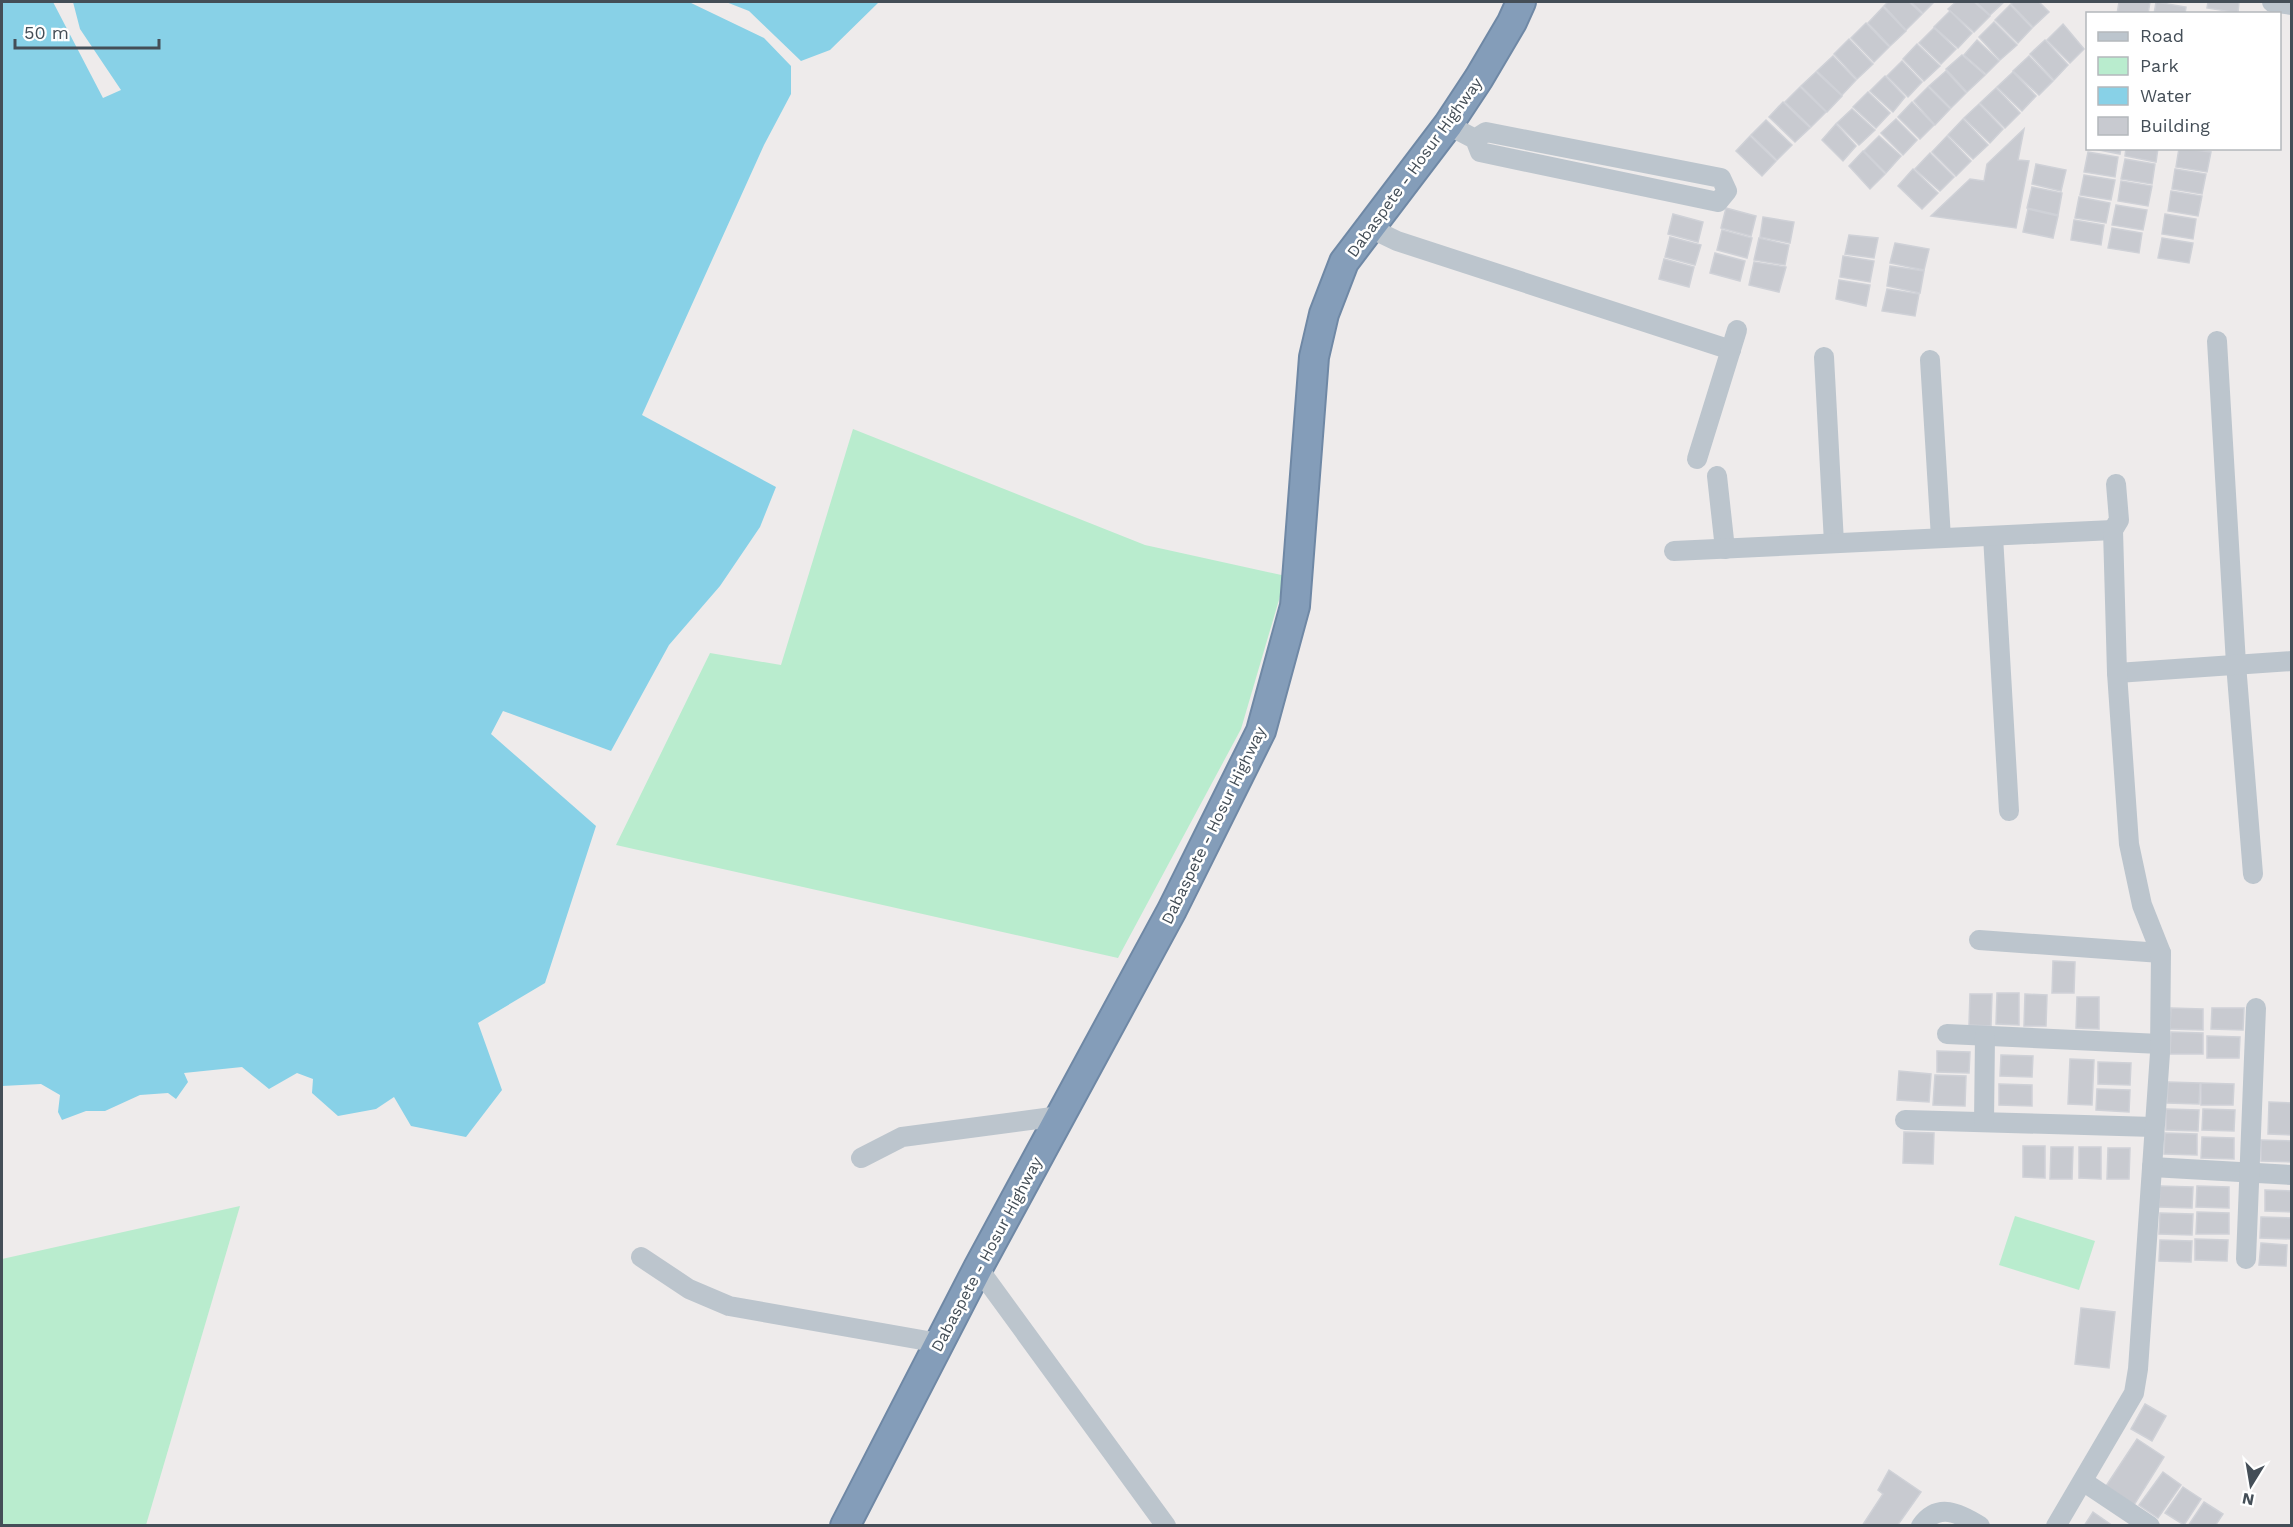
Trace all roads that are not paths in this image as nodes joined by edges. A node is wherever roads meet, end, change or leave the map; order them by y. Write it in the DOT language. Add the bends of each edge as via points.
graph roads {
  1 [pos="1521,2"];
  2 [pos="2272,2"];
  3 [pos="2292,5"];
  4 [pos="1448,125"];
  5 [pos="1475,139"];
  6 [pos="1370,228"];
  7 [pos="1737,330"];
  8 [pos="2217,341"];
  9 [pos="1731,350"];
  10 [pos="1824,357"];
  11 [pos="1930,360"];
  12 [pos="1697,459"];
  13 [pos="1717,476"];
  14 [pos="2116,484"];
  15 [pos="2113,530"];
  16 [pos="1993,536"];
  17 [pos="1941,538"];
  18 [pos="1834,543"];
  19 [pos="1725,549"];
  20 [pos="1674,551"];
  21 [pos="2292,661"];
  22 [pos="2236,664"];
  23 [pos="2117,672"];
  24 [pos="2009,812"];
  25 [pos="2253,874"];
  26 [pos="1979,940"];
  27 [pos="2160,953"];
  28 [pos="2256,1008"];
  29 [pos="1947,1034"];
  30 [pos="1985,1036"];
  31 [pos="2160,1044"];
  32 [pos="1060,1116"];
  33 [pos="1905,1120"];
  34 [pos="1984,1122"];
  35 [pos="2154,1126"];
  36 [pos="861,1158"];
  37 [pos="2152,1167"];
  38 [pos="2250,1173"];
  39 [pos="2292,1175"];
  40 [pos="641,1257"];
  41 [pos="2246,1259"];
  42 [pos="978,1268"];
  43 [pos="939,1343"];
  44 [pos="2084,1482"];
  45 [pos="845,1526"];
  46 [pos="1166,1526"];
  47 [pos="1921,1526"];
  48 [pos="1980,1526"];
  49 [pos="2056,1526"];
  50 [pos="2150,1526"];
  1 -- 4 [label="highway, Dabaspete - Hosur Highway"];
  2 -- 3 [label="street"];
  4 -- 5 [label="street"];
  4 -- 6 [label="highway, Dabaspete - Hosur Highway"];
  5 -- 5 [label="street" via="1486,132 1721,178 1727,191 1718,202 1480,152"];
  6 -- 9 [label="street" via="1397,241"];
  6 -- 32 [label="highway, Dabaspete - Hosur Highway" via="1344,262 1324,314 1314,357 1295,606 1261,731 1172,910"];
  7 -- 9 [label="street"];
  8 -- 22 [label="street"];
  9 -- 12 [label="street"];
  10 -- 18 [label="street"];
  11 -- 17 [label="street"];
  13 -- 19 [label="street"];
  14 -- 15 [label="street" via="2119,520"];
  15 -- 16 [label="street"];
  15 -- 23 [label="street"];
  16 -- 17 [label="street"];
  16 -- 24 [label="street"];
  17 -- 18 [label="street"];
  18 -- 19 [label="street"];
  19 -- 20 [label="street"];
  21 -- 22 [label="street"];
  22 -- 23 [label="street"];
  22 -- 25 [label="street"];
  23 -- 27 [label="street" via="2129,844 2142,905"];
  26 -- 27 [label="street"];
  27 -- 31 [label="street"];
  28 -- 38 [label="street"];
  29 -- 30 [label="street"];
  30 -- 31 [label="street"];
  30 -- 34 [label="street"];
  31 -- 35 [label="street"];
  32 -- 36 [label="street" via="902,1137"];
  32 -- 42 [label="highway, Dabaspete - Hosur Highway"];
  33 -- 34 [label="street"];
  34 -- 35 [label="street"];
  35 -- 37 [label="street"];
  37 -- 38 [label="street"];
  37 -- 44 [label="street" via="2134,1393"];
  38 -- 39 [label="street"];
  38 -- 41 [label="street"];
  40 -- 43 [label="street" via="689,1290 729,1306"];
  42 -- 43 [label="highway, Dabaspete - Hosur Highway"];
  42 -- 46 [label="street"];
  43 -- 45 [label="highway, Dabaspete - Hosur Highway"];
  44 -- 49 [label="street"];
  44 -- 50 [label="street"];
  47 -- 48 [label="street" via="1932,1513 1941,1510 1963,1515"];
}
